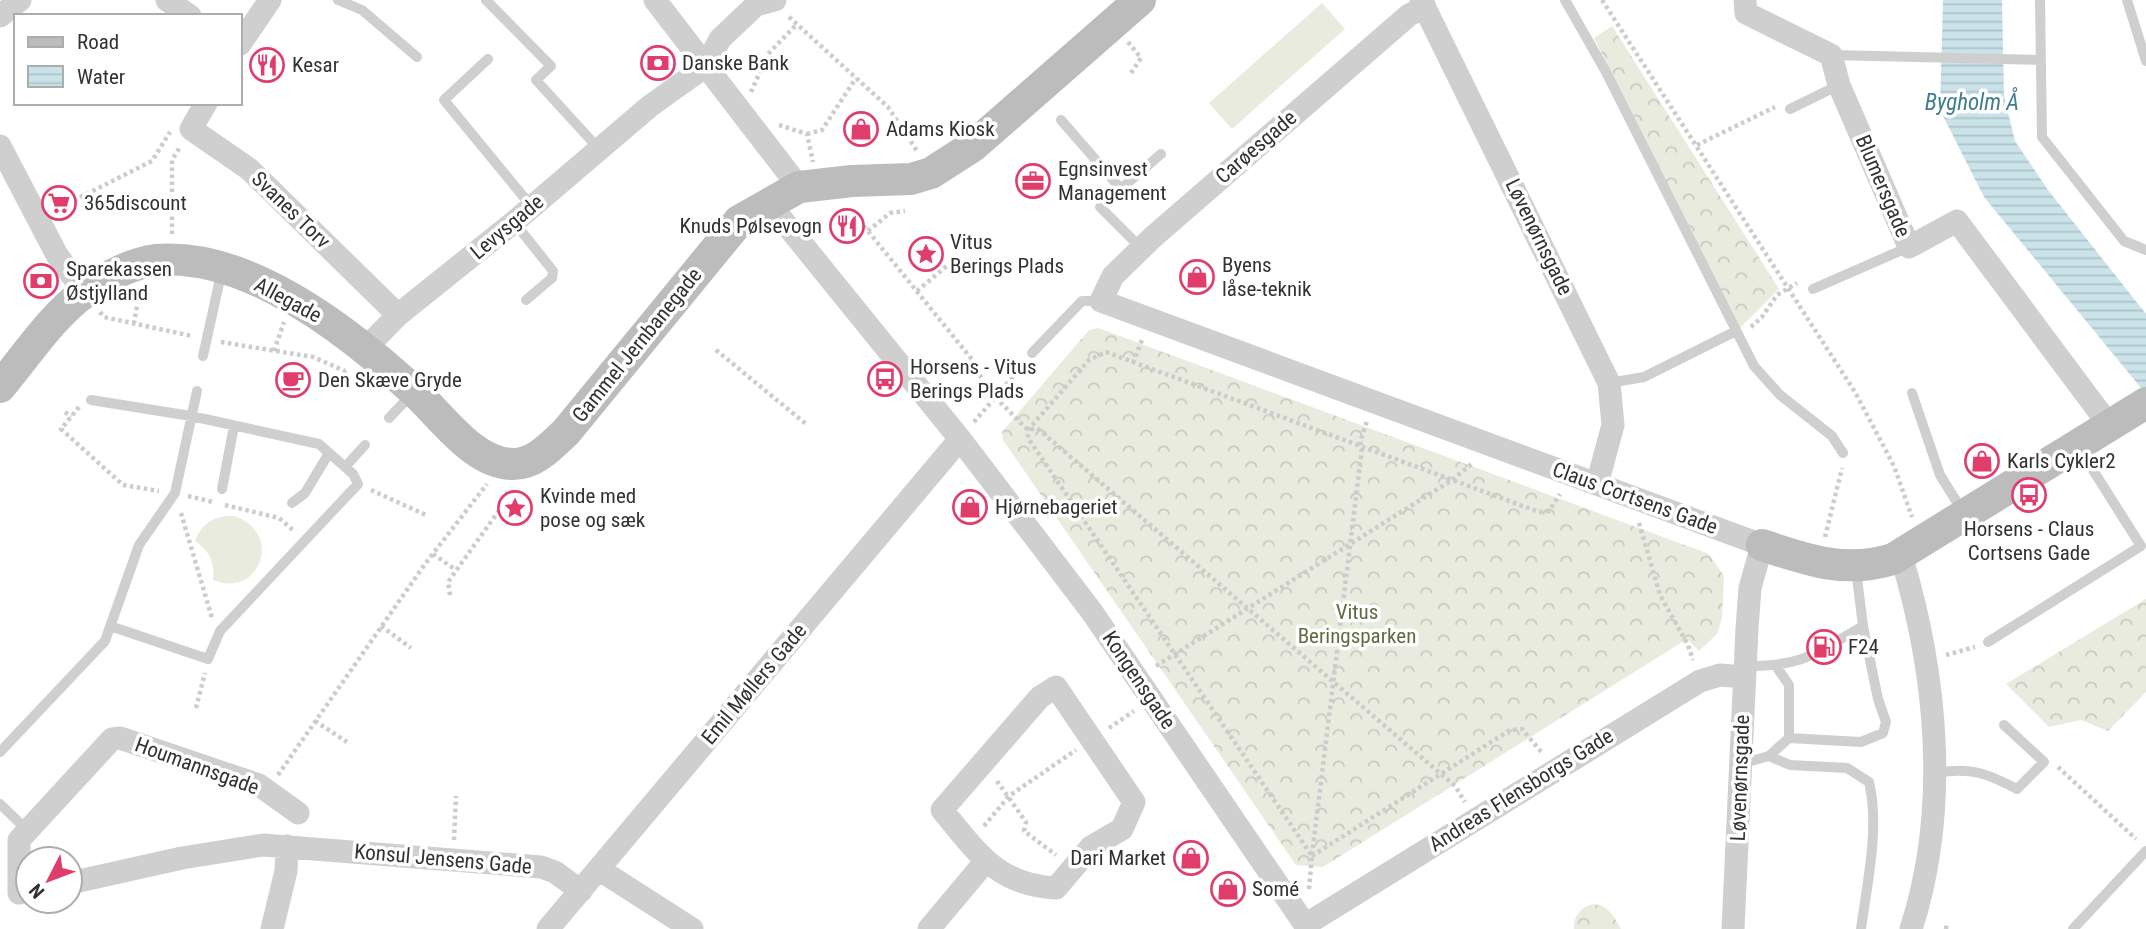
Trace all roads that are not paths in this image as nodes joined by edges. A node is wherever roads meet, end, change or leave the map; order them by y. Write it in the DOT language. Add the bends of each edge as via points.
graph roads {
  1 [pos="20,0"];
  2 [pos="167,0"];
  3 [pos="270,0"];
  4 [pos="338,0"];
  5 [pos="486,0"];
  6 [pos="655,0"];
  7 [pos="1140,0"];
  8 [pos="1565,0"];
  9 [pos="1745,0"];
  10 [pos="2040,0"];
  11 [pos="2127,0"];
  12 [pos="774,1"];
  13 [pos="1423,4"];
  14 [pos="187,14"];
  15 [pos="0,16"];
  16 [pos="242,41"];
  17 [pos="1830,55"];
  18 [pos="417,57"];
  19 [pos="701,58"];
  20 [pos="488,60"];
  21 [pos="2040,60"];
  22 [pos="2146,61"];
  23 [pos="1839,85"];
  24 [pos="1790,109"];
  25 [pos="193,118"];
  26 [pos="1061,120"];
  27 [pos="0,146"];
  28 [pos="599,149"];
  29 [pos="1161,154"];
  30 [pos="799,187"];
  31 [pos="1121,189"];
  32 [pos="768,202"];
  33 [pos="532,207"];
  34 [pos="514,222"];
  35 [pos="1909,247"];
  36 [pos="1141,248"];
  37 [pos="2146,250"];
  38 [pos="223,269"];
  39 [pos="1813,289"];
  40 [pos="84,292"];
  41 [pos="526,300"];
  42 [pos="1101,301"];
  43 [pos="398,315"];
  44 [pos="1734,332"];
  45 [pos="365,349"];
  46 [pos="1032,353"];
  47 [pos="202,356"];
  48 [pos="7,375"];
  49 [pos="1609,383"];
  50 [pos="197,391"];
  51 [pos="414,392"];
  52 [pos="1912,393"];
  53 [pos="91,400"];
  54 [pos="2129,413"];
  55 [pos="191,416"];
  56 [pos="389,418"];
  57 [pos="234,426"];
  58 [pos="960,439"];
  59 [pos="365,445"];
  60 [pos="2077,445"];
  61 [pos="329,453"];
  62 [pos="1843,453"];
  63 [pos="507,463"];
  64 [pos="345,467"];
  65 [pos="1597,484"];
  66 [pos="222,489"];
  67 [pos="292,503"];
  68 [pos="1966,516"];
  69 [pos="1762,545"];
  70 [pos="1911,549"];
  71 [pos="1856,567"];
  72 [pos="110,626"];
  73 [pos="1863,626"];
  74 [pos="1988,642"];
  75 [pos="1776,666"];
  76 [pos="1745,671"];
  77 [pos="2004,725"];
  78 [pos="1789,738"];
  79 [pos="0,752"];
  80 [pos="1769,756"];
  81 [pos="1740,764"];
  82 [pos="1936,774"];
  83 [pos="0,804"];
  84 [pos="298,813"];
  85 [pos="26,829"];
  86 [pos="19,845"];
  87 [pos="292,846"];
  88 [pos="2146,849"];
  89 [pos="985,862"];
  90 [pos="600,870"];
  91 [pos="84,880"];
  92 [pos="580,891"];
  93 [pos="1312,923"];
  94 [pos="272,929"];
  95 [pos="548,929"];
  96 [pos="692,929"];
  97 [pos="929,929"];
  98 [pos="1733,929"];
  99 [pos="1861,929"];
  100 [pos="1911,929"];
  101 [pos="2073,929"];
  1 -- 15 [label="street"];
  2 -- 14 [label="street"];
  3 -- 16 [label="street"];
  4 -- 18 [label="lane" via="362,10"];
  5 -- 28 [label="lane" via="551,66 536,80"];
  6 -- 19 [label="street"];
  7 -- 30 [label="street" via="973,146 931,173 893,181 852,180"];
  8 -- 44 [label="lane" via="1606,72"];
  9 -- 17 [label="street" via="1746,13"];
  10 -- 21 [label="lane"];
  11 -- 22 [label="lane"];
  12 -- 19 [label="street" via="755,5"];
  13 -- 36 [label="street, Carøesgade"];
  13 -- 49 [label="street, Løvenørnsgade"];
  17 -- 21 [label="lane"];
  17 -- 23 [label="street, Blumersgade"];
  19 -- 28 [label="street, Levysgade"];
  19 -- 30 [label="street"];
  20 -- 33 [label="lane" via="444,100"];
  21 -- 37 [label="lane" via="2042,136 2124,241"];
  23 -- 24 [label="lane"];
  23 -- 35 [label="street, Blumersgade"];
  25 -- 43 [label="street, Svanes Torv"];
  26 -- 31 [label="lane"];
  27 -- 40 [label="street" via="35,215"];
  28 -- 33 [label="street, Levysgade"];
  29 -- 31 [label="lane"];
  30 -- 32 [label="street"];
  31 -- 36 [label="lane" via="1100,206"];
  32 -- 58 [label="street"];
  32 -- 63 [label="street, Gammel Jernbanegade" via="739,221 566,432 537,457"];
  33 -- 34 [label="street, Levysgade"];
  34 -- 41 [label="lane" via="553,271 552,278"];
  34 -- 43 [label="street, Levysgade"];
  35 -- 39 [label="lane"];
  35 -- 54 [label="street, Blumersgade" via="1958,221"];
  36 -- 42 [label="street, Carøesgade" via="1114,276"];
  38 -- 40 [label="street, Allegade" via="192,261 135,266"];
  38 -- 45 [label="street, Allegade" via="307,308"];
  38 -- 47 [label="lane"];
  40 -- 48 [label="street, Allegade"];
  42 -- 46 [label="lane" via="1082,301"];
  42 -- 65 [label="street, Claus Cortsens Gade"];
  43 -- 45 [label="street, Levysgade"];
  44 -- 49 [label="lane" via="1644,377"];
  44 -- 62 [label="lane" via="1762,376 1832,436"];
  45 -- 51 [label="street, Allegade"];
  49 -- 65 [label="street, Løvenørnsgade" via="1613,425"];
  50 -- 55 [label="lane"];
  51 -- 56 [label="lane"];
  51 -- 63 [label="street, Allegade" via="477,451"];
  52 -- 68 [label="lane" via="1940,475"];
  53 -- 55 [label="lane"];
  54 -- 60 [label="street, Claus Cortsens Gade"];
  55 -- 57 [label="lane"];
  55 -- 72 [label="lane" via="175,493 139,545"];
  57 -- 61 [label="lane" via="318,444"];
  57 -- 66 [label="lane"];
  58 -- 90 [label="street, Emil Møllers Gade"];
  58 -- 93 [label="street, Kongensgade" via="1093,612"];
  59 -- 64 [label="lane"];
  60 -- 68 [label="street, Claus Cortsens Gade"];
  60 -- 74 [label="lane" via="2141,546"];
  61 -- 64 [label="lane"];
  61 -- 67 [label="lane" via="305,493"];
  64 -- 72 [label="lane" via="358,484 220,631 208,659"];
  65 -- 69 [label="street, Claus Cortsens Gade"];
  68 -- 70 [label="street, Claus Cortsens Gade"];
  69 -- 71 [label="street, Claus Cortsens Gade" via="1818,564"];
  69 -- 76 [label="street, Løvenørnsgade" via="1750,588"];
  70 -- 71 [label="street, Claus Cortsens Gade" via="1872,566"];
  70 -- 82 [label="street"];
  71 -- 73 [label="lane"];
  72 -- 79 [label="lane" via="105,641"];
  73 -- 75 [label="lane" via="1800,662"];
  73 -- 78 [label="lane" via="1886,722 1883,733 1861,742"];
  75 -- 76 [label="lane"];
  75 -- 78 [label="lane" via="1789,685"];
  76 -- 81 [label="street, Løvenørnsgade"];
  76 -- 93 [label="street, Andreas Flensborgs Gade" via="1700,681"];
  77 -- 82 [label="lane" via="2044,762 2017,789 1984,772"];
  78 -- 80 [label="lane"];
  80 -- 81 [label="lane"];
  80 -- 99 [label="lane" via="1790,765 1847,768 1869,782 1870,858"];
  81 -- 98 [label="street, Løvenørnsgade"];
  82 -- 100 [label="street" via="1929,857"];
  83 -- 85 [label="lane"];
  84 -- 85 [label="street, Houmannsgade" via="266,790 120,738 112,739"];
  85 -- 86 [label="street"];
  87 -- 91 [label="street" via="263,845 182,858"];
  87 -- 92 [label="street, Konsul Jensens Gade" via="541,867"];
  87 -- 94 [label="street"];
  88 -- 101 [label="lane"];
  89 -- 89 [label="street" via="1029,886 1056,888 1091,847 1122,829 1134,802 1056,687 1040,697 942,810"];
  89 -- 97 [label="street"];
  90 -- 92 [label="street, Emil Møllers Gade"];
  90 -- 96 [label="street"];
  92 -- 95 [label="street, Emil Møllers Gade"];
}
